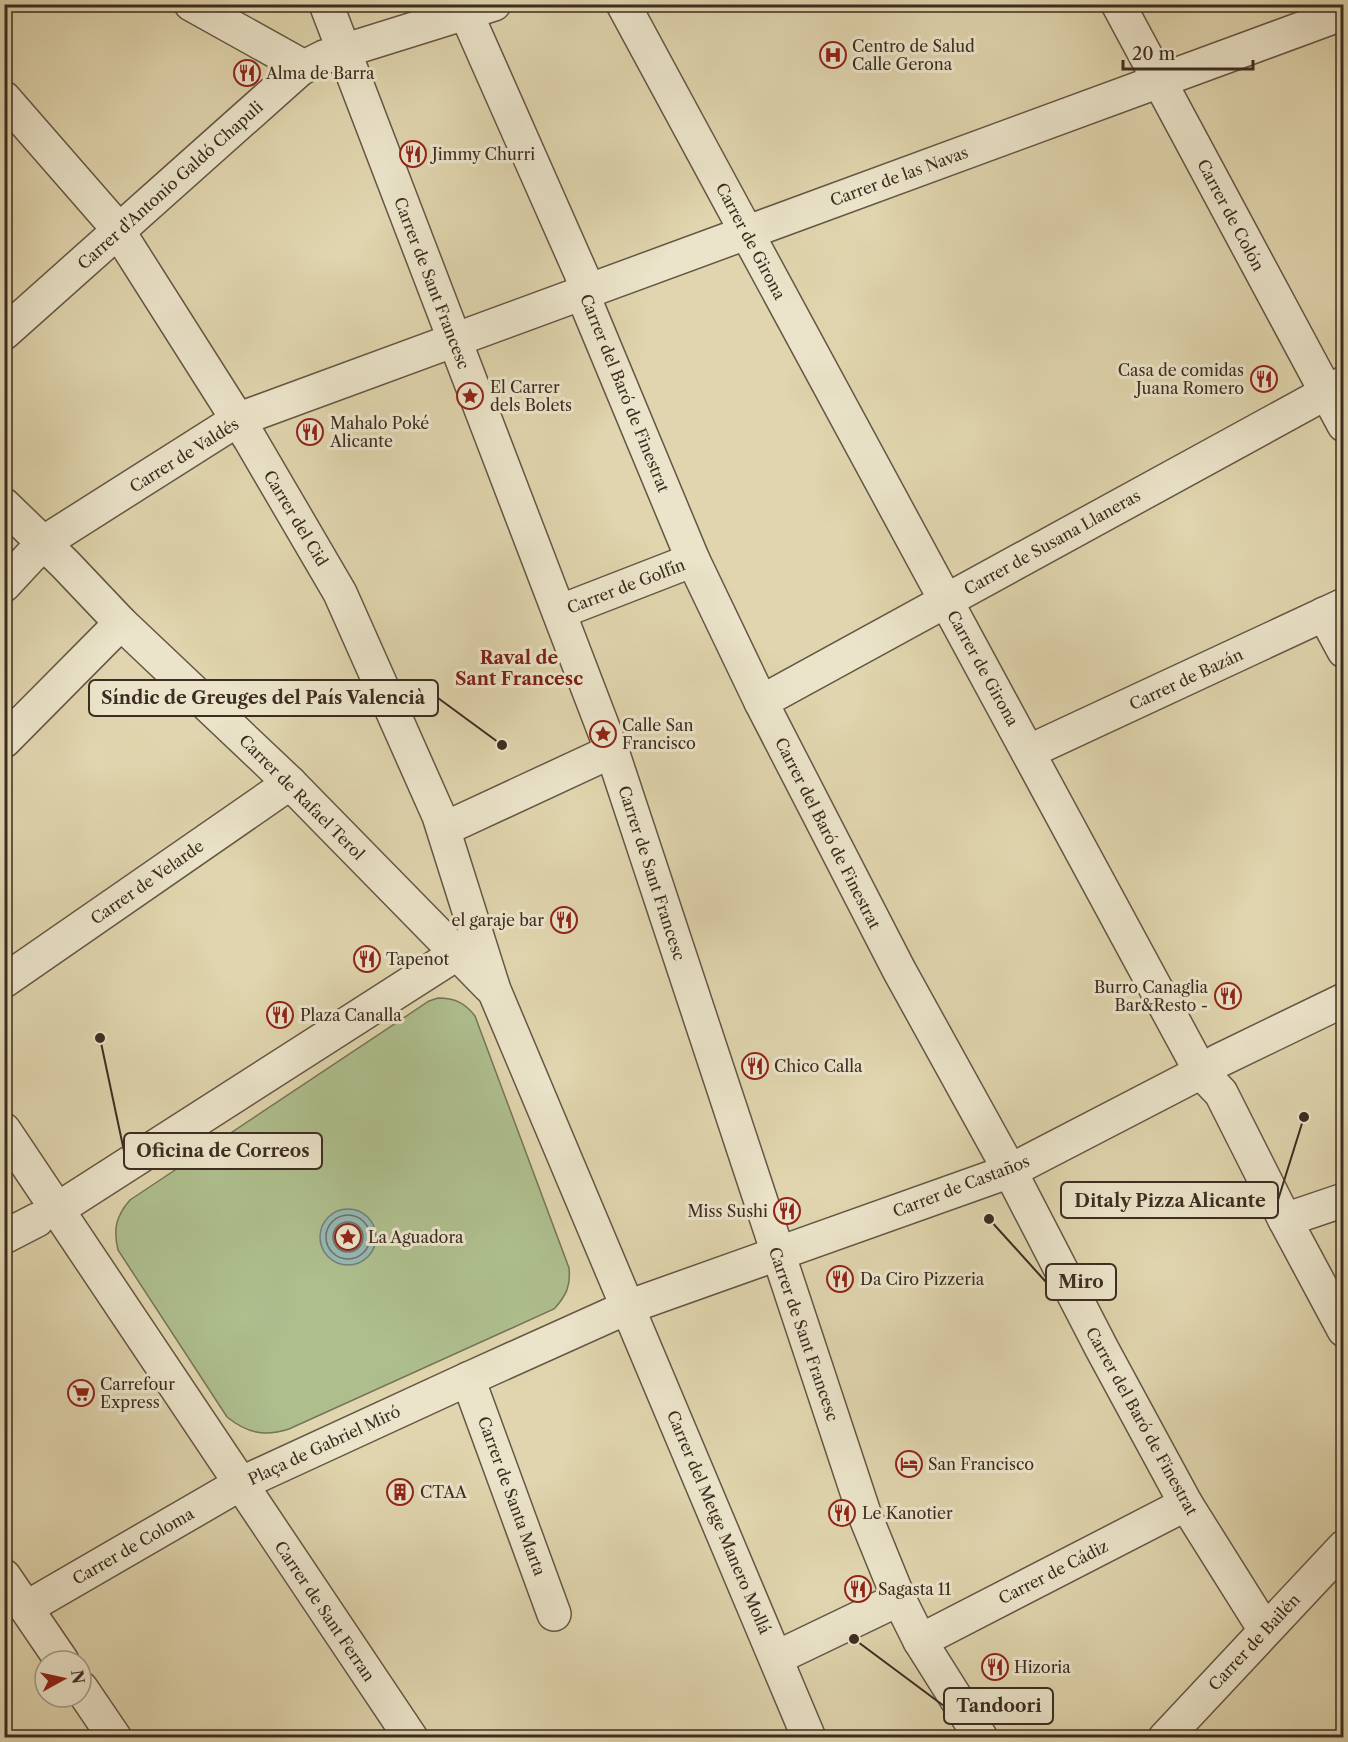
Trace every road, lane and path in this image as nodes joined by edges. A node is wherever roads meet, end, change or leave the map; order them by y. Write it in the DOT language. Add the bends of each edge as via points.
graph roads {
  1 [pos="190,4"];
  2 [pos="326,4"];
  3 [pos="623,4"];
  4 [pos="1118,4"];
  5 [pos="474,8"];
  6 [pos="1344,13"];
  7 [pos="344,52"];
  8 [pos="300,69"];
  9 [pos="1160,82"];
  10 [pos="4,98"];
  11 [pos="117,232"];
  12 [pos="747,232"];
  13 [pos="582,293"];
  14 [pos="4,333"];
  15 [pos="454,340"];
  16 [pos="1335,388"];
  17 [pos="237,420"];
  18 [pos="1344,425"];
  19 [pos="4,505"];
  20 [pos="43,543"];
  21 [pos="693,560"];
  22 [pos="4,585"];
  23 [pos="946,600"];
  24 [pos="1334,610"];
  25 [pos="559,612"];
  26 [pos="121,623"];
  27 [pos="1344,651"];
  28 [pos="761,702"];
  29 [pos="4,741"];
  30 [pos="612,751"];
  31 [pos="1028,752"];
  32 [pos="290,783"];
  33 [pos="444,828"];
  34 [pos="456,954"];
  35 [pos="4,981"];
  36 [pos="494,990"];
  37 [pos="1344,1000"];
  38 [pos="1201,1072"];
  39 [pos="4,1130"];
  40 [pos="1010,1171"];
  41 [pos="1344,1200"];
  42 [pos="48,1214"];
  43 [pos="1285,1220"];
  44 [pos="4,1237"];
  45 [pos="777,1253"];
  46 [pos="628,1307"];
  47 [pos="1344,1330"];
  48 [pos="468,1379"];
  49 [pos="240,1484"];
  50 [pos="1186,1504"];
  51 [pos="1344,1547"];
  52 [pos="4,1576"];
  53 [pos="899,1599"];
  54 [pos="26,1608"];
  55 [pos="554,1614"];
  56 [pos="1265,1630"];
  57 [pos="920,1641"];
  58 [pos="54,1649"];
  59 [pos="777,1659"];
  60 [pos="93,1705"];
  61 [pos="115,1737"];
  62 [pos="411,1737"];
  63 [pos="809,1737"];
  64 [pos="981,1737"];
  65 [pos="1165,1737"];
  1 -- 8 [label="street" via="295,62"];
  2 -- 7 [label="street, Carrer de Sant Francesc"];
  3 -- 12 [label="street, Carrer de Girona"];
  4 -- 9 [label="street, Carrer de Colón"];
  5 -- 7 [label="street, Carrer d'Antonio Galdó Chapuli"];
  5 -- 13 [label="street, Carrer del Baró de Finestrat" via="584,280"];
  6 -- 9 [label="street, Carrer de las Navas"];
  7 -- 8 [label="street, Carrer d'Antonio Galdó Chapuli"];
  7 -- 15 [label="street, Carrer de Sant Francesc"];
  8 -- 11 [label="street, Carrer d'Antonio Galdó Chapuli"];
  9 -- 12 [label="street, Carrer de las Navas"];
  9 -- 16 [label="street, Carrer de Colón"];
  10 -- 11 [label="street, Carrer del Cid"];
  11 -- 14 [label="street, Carrer d'Antonio Galdó Chapuli"];
  11 -- 17 [label="street, Carrer del Cid"];
  12 -- 13 [label="street, Carrer de las Navas"];
  12 -- 23 [label="street, Carrer de Girona"];
  13 -- 15 [label="street, Carrer de las Navas"];
  13 -- 21 [label="street, Carrer del Baró de Finestrat"];
  15 -- 17 [label="street, Carrer de Valdés"];
  15 -- 25 [label="street, Carrer de Sant Francesc"];
  16 -- 18 [label="street, Carrer de Colón"];
  16 -- 23 [label="street, Carrer de Susana Llaneras"];
  17 -- 20 [label="street, Carrer de Valdés"];
  17 -- 33 [label="street, Carrer del Cid" via="340,593"];
  19 -- 20 [label="street, Carrer de Rafael Terol"];
  20 -- 22 [label="street, Carrer de Valdés"];
  20 -- 26 [label="street, Carrer de Rafael Terol"];
  21 -- 25 [label="street, Carrer de Golfín"];
  21 -- 28 [label="street, Carrer del Baró de Finestrat"];
  23 -- 28 [label="street, Carrer de Susana Llaneras"];
  23 -- 31 [label="street, Carrer de Girona"];
  24 -- 27 [label="street"];
  24 -- 31 [label="street, Carrer de Bazán"];
  25 -- 30 [label="street, Carrer de Sant Francesc"];
  26 -- 29 [label="street"];
  26 -- 32 [label="street, Carrer de Rafael Terol"];
  28 -- 40 [label="street, Carrer del Baró de Finestrat" via="899,970"];
  30 -- 33 [label="street"];
  30 -- 45 [label="street, Carrer de Sant Francesc"];
  31 -- 38 [label="street, Carrer de Girona"];
  32 -- 34 [label="street, Carrer de Rafael Terol"];
  32 -- 35 [label="street, Carrer de Velarde"];
  33 -- 36 [label="street, Carrer del Cid"];
  34 -- 36 [label="street, Carrer de Rafael Terol"];
  34 -- 42 [label="street"];
  36 -- 46 [label="street"];
  37 -- 38 [label="street, Carrer de Castaños"];
  38 -- 40 [label="street, Carrer de Castaños"];
  38 -- 43 [label="street, Carrer de Girona" via="1221,1093"];
  39 -- 42 [label="street"];
  40 -- 45 [label="street, Carrer de Castaños"];
  40 -- 50 [label="street, Carrer del Baró de Finestrat"];
  41 -- 43 [label="street"];
  42 -- 44 [label="street"];
  42 -- 49 [label="street, Plaça de Gabriel Miró"];
  43 -- 47 [label="street, Carrer de Girona"];
  45 -- 46 [label="street, Carrer de Castaños"];
  45 -- 53 [label="street, Carrer de Sant Francesc" via="864,1513"];
  46 -- 48 [label="street, Plaça de Gabriel Miró"];
  46 -- 59 [label="street, Carrer del Metge Manero Mollá"];
  48 -- 49 [label="street, Plaça de Gabriel Miró"];
  48 -- 55 [label="street, Carrer de Santa Marta"];
  49 -- 54 [label="street, Carrer de Coloma"];
  49 -- 62 [label="street, Carrer de Sant Ferran"];
  50 -- 56 [label="street, Carrer del Baró de Finestrat"];
  50 -- 57 [label="street, Carrer de Cádiz"];
  51 -- 56 [label="street, Carrer de Bailén"];
  52 -- 54 [label="street"];
  53 -- 57 [label="street, Carrer de Sant Francesc"];
  53 -- 59 [label="street"];
  54 -- 58 [label="street"];
  56 -- 65 [label="street, Carrer de Bailén"];
  57 -- 64 [label="street, Carrer de Sant Francesc"];
  59 -- 63 [label="street, Carrer del Metge Manero Mollá"];
  60 -- 61 [label="street"];
}
